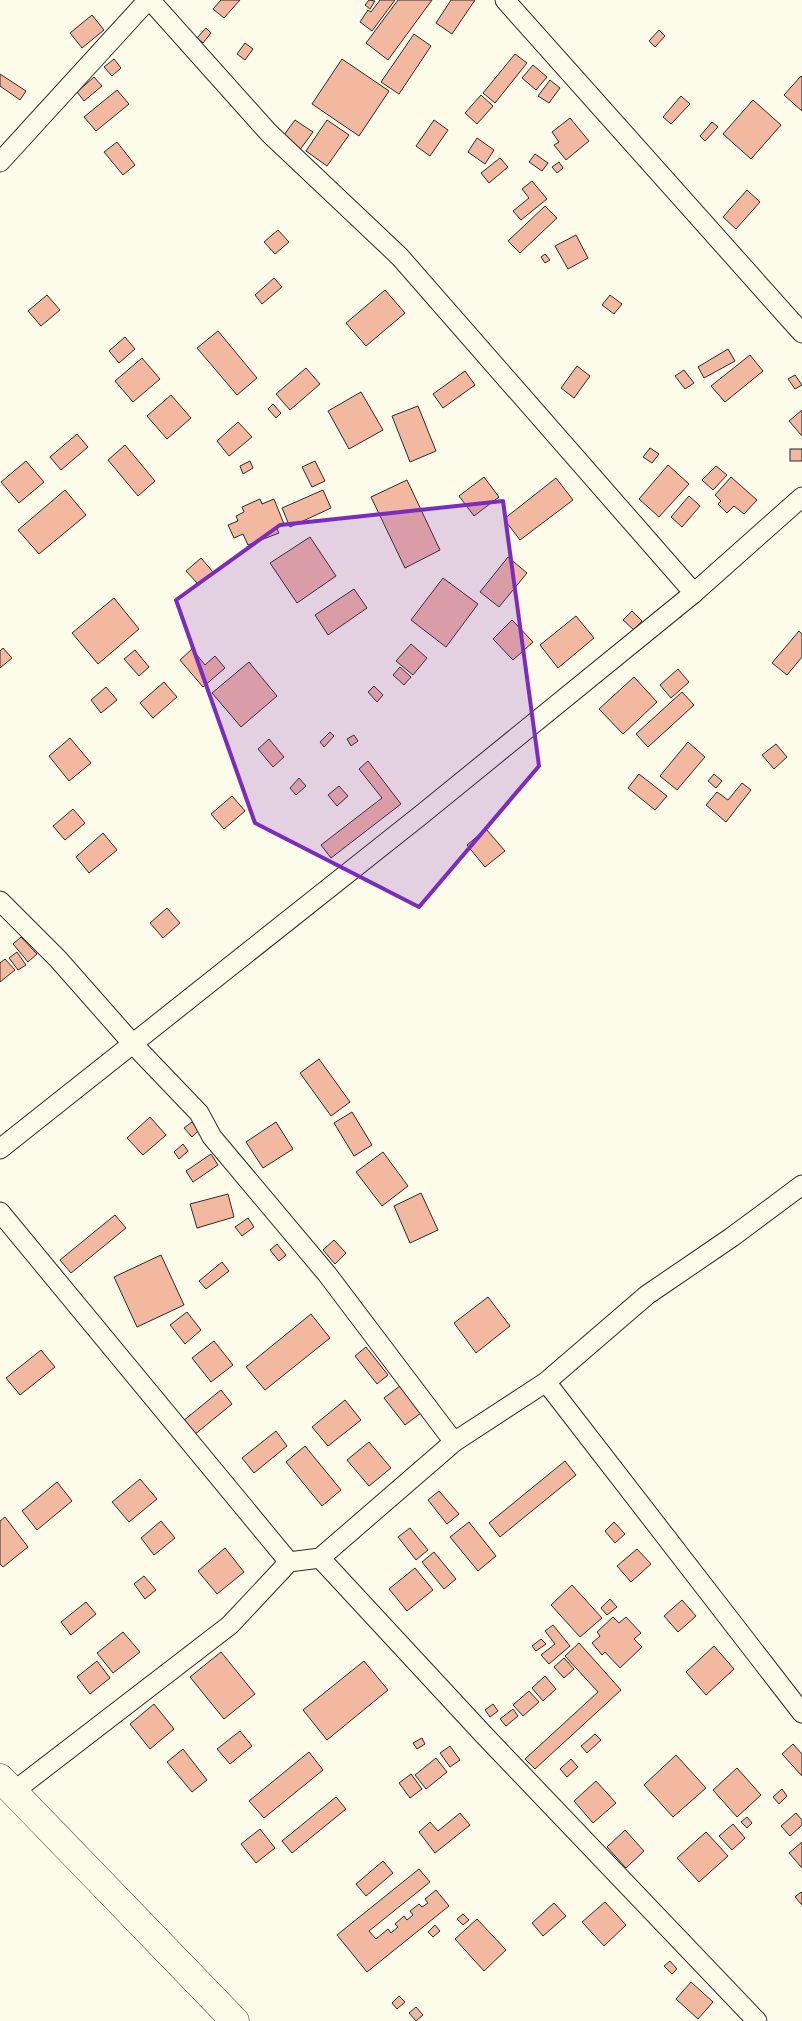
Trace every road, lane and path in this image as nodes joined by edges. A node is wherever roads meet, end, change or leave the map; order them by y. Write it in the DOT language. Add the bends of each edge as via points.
graph roads {
  1 [pos="149,0"];
  2 [pos="505,0"];
  3 [pos="0,162"];
  4 [pos="802,332"];
  5 [pos="802,497"];
  6 [pos="694,594"];
  7 [pos="0,901"];
  8 [pos="132,1043"];
  9 [pos="0,1149"];
  10 [pos="802,1185"];
  11 [pos="0,1212"];
  12 [pos="546,1382"];
  13 [pos="454,1442"];
  14 [pos="320,1558"];
  15 [pos="289,1562"];
  16 [pos="802,1714"];
  17 [pos="6,1785"];
  18 [pos="235,2021"];
  19 [pos="757,2021"];
  1 -- 3 [label="street"];
  1 -- 6 [label="street" via="269,133 400,257"];
  2 -- 4 [label="street"];
  5 -- 6 [label="street"];
  6 -- 8 [label="street"];
  7 -- 8 [label="street" via="58,959"];
  8 -- 9 [label="street"];
  8 -- 13 [label="street" via="199,1113 212,1137 327,1274"];
  10 -- 12 [label="street" via="647,1295"];
  11 -- 15 [label="street"];
  12 -- 13 [label="street"];
  12 -- 16 [label="street"];
  13 -- 14 [label="street"];
  14 -- 15 [label="street"];
  14 -- 19 [label="street" via="477,1728"];
  15 -- 17 [label="street" via="230,1625"];
  17 -- 18 [label="highway"];
}
